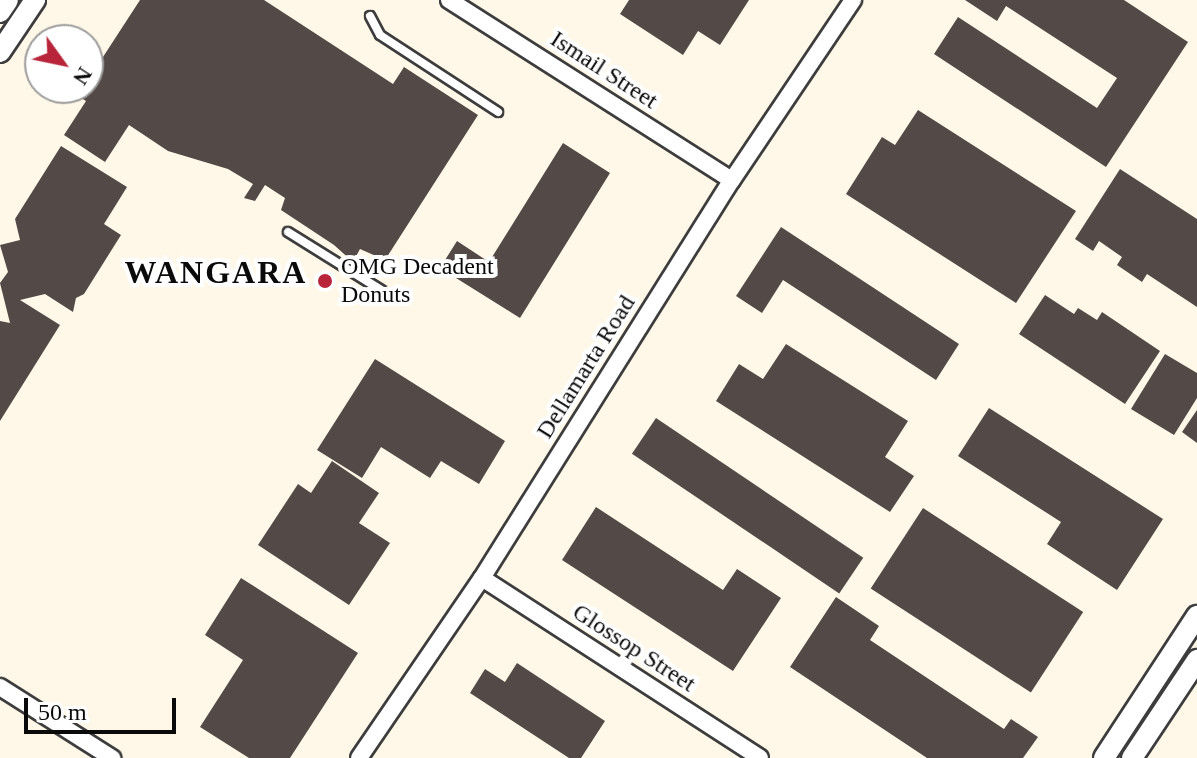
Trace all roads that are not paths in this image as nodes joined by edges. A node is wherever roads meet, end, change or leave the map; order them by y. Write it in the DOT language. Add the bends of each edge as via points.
graph roads {
  1 [pos="8,0"];
  2 [pos="35,0"];
  3 [pos="449,0"];
  4 [pos="853,0"];
  5 [pos="0,12"];
  6 [pos="370,16"];
  7 [pos="0,52"];
  8 [pos="498,112"];
  9 [pos="732,180"];
  10 [pos="288,232"];
  11 [pos="381,290"];
  12 [pos="482,578"];
  13 [pos="1197,616"];
  14 [pos="1197,660"];
  15 [pos="0,687"];
  16 [pos="112,758"];
  17 [pos="359,758"];
  18 [pos="760,758"];
  19 [pos="1104,758"];
  20 [pos="1132,758"];
  1 -- 5 [label="street"];
  2 -- 7 [label="street"];
  3 -- 9 [label="street, Ismail Street"];
  4 -- 9 [label="street, Dellamarta Road"];
  6 -- 8 [label="lane" via="380,35"];
  9 -- 12 [label="street, Dellamarta Road"];
  10 -- 11 [label="lane"];
  12 -- 17 [label="street, Dellamarta Road"];
  12 -- 18 [label="street, Glossop Street"];
  13 -- 19 [label="street"];
  14 -- 20 [label="street"];
  15 -- 16 [label="street"];
}
